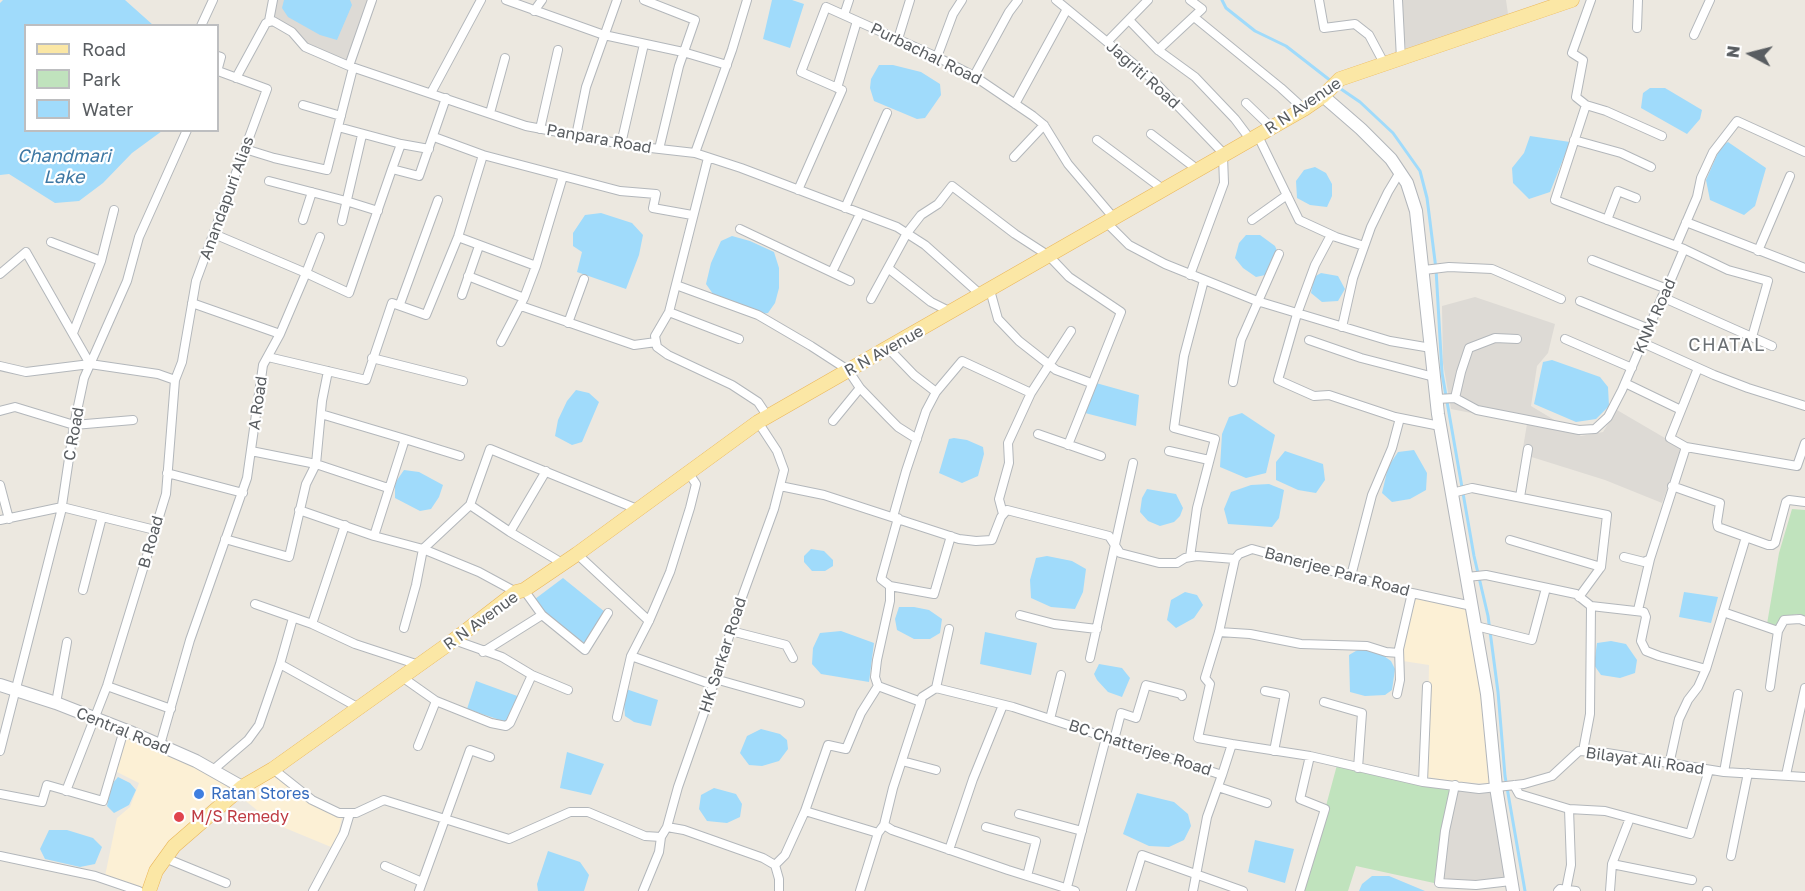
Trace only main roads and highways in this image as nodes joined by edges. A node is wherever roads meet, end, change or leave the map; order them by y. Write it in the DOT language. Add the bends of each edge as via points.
graph roads {
  1 [pos="1565,1"];
  2 [pos="149,891"];
  1 -- 2 [label="main road, R N Avenue" via="1331,88 1304,109 1224,156 763,419 273,769 242,787 174,846 156,871"];
}
